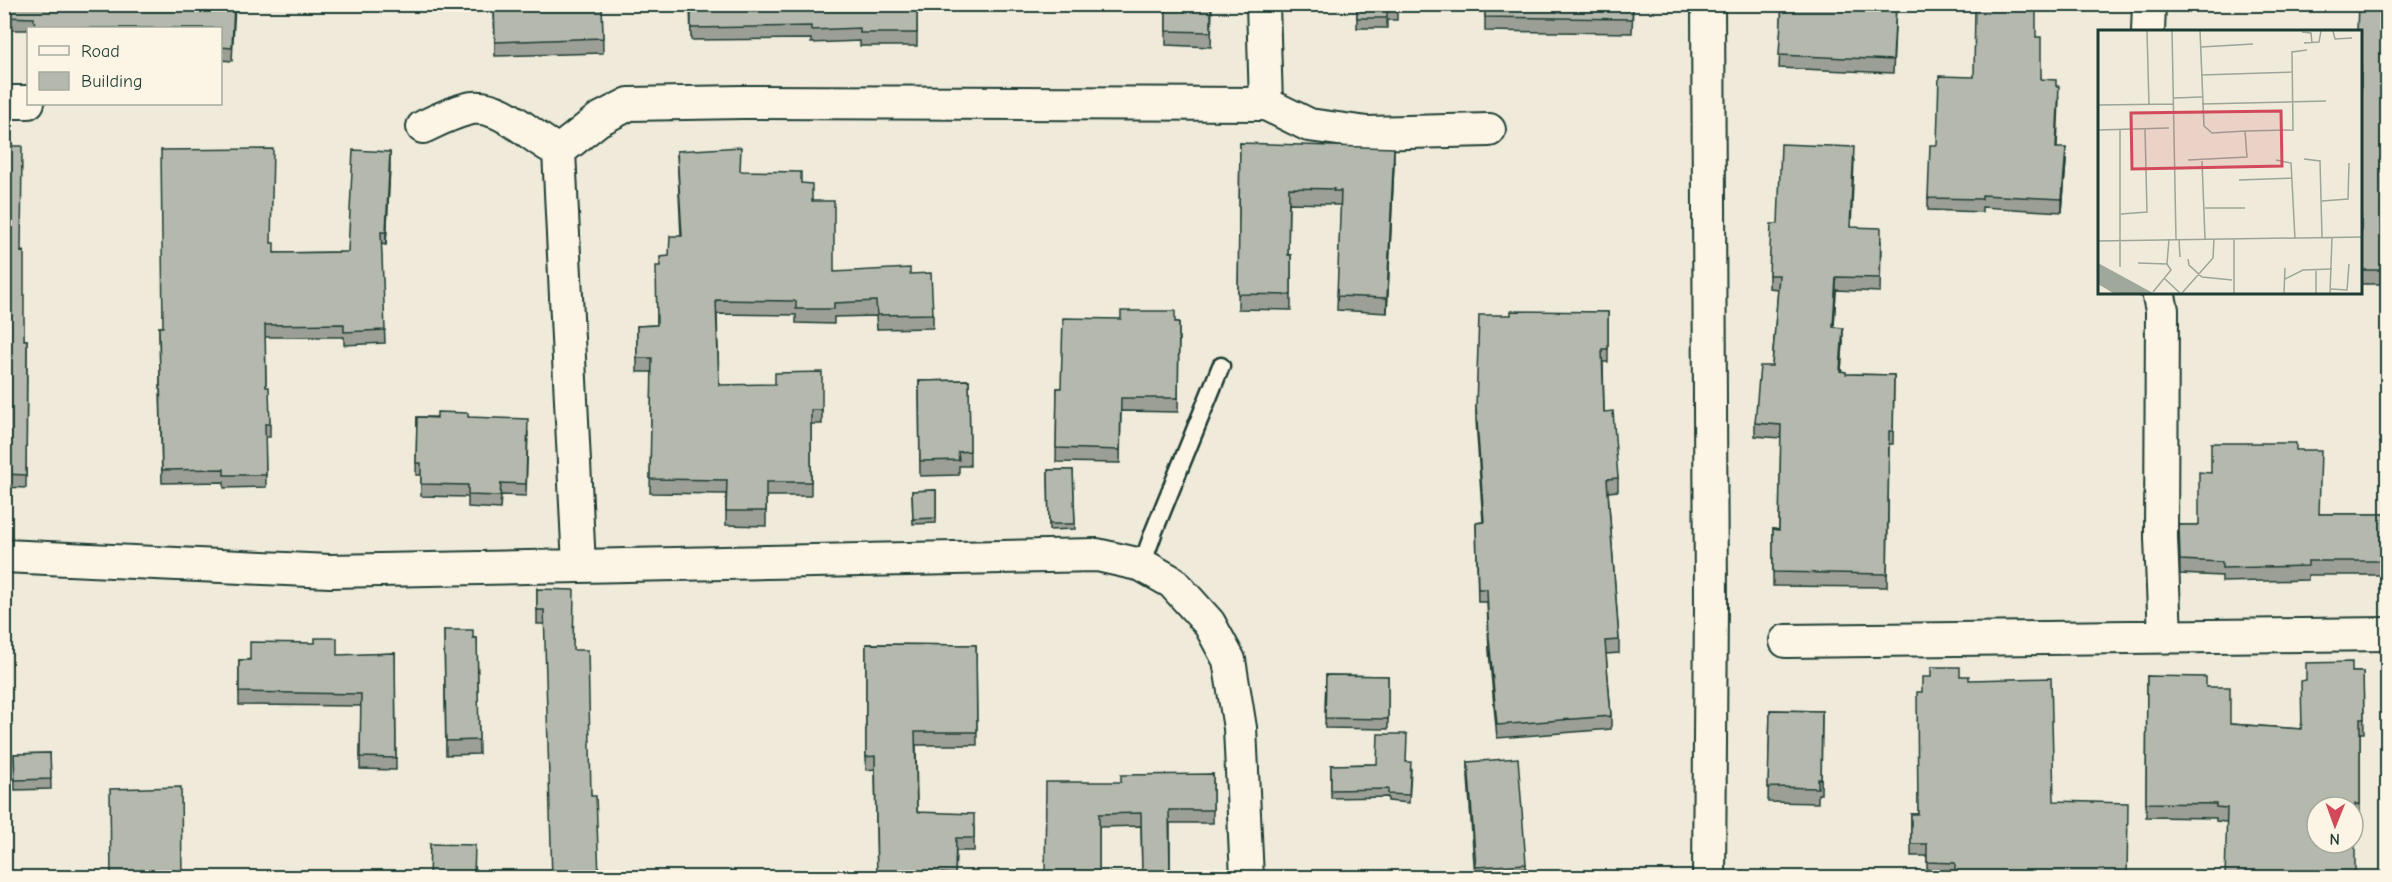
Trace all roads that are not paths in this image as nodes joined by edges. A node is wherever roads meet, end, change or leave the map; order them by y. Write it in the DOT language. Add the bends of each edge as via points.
graph roads {
  1 [pos="1263,4"];
  2 [pos="1708,4"];
  3 [pos="2149,4"];
  4 [pos="2148,30"];
  5 [pos="4,102"];
  6 [pos="27,102"];
  7 [pos="1266,104"];
  8 [pos="423,127"];
  9 [pos="1489,130"];
  10 [pos="559,151"];
  11 [pos="2158,294"];
  12 [pos="1221,366"];
  13 [pos="4,556"];
  14 [pos="1142,565"];
  15 [pos="579,567"];
  16 [pos="2388,634"];
  17 [pos="2165,636"];
  18 [pos="1786,642"];
  19 [pos="1247,878"];
  20 [pos="1709,878"];
  1 -- 7 [label="street"];
  2 -- 20 [label="street"];
  3 -- 4 [label="street"];
  5 -- 6 [label="street"];
  7 -- 9 [label="street" via="1309,125 1367,133"];
  7 -- 10 [label="street" via="629,104 598,120"];
  8 -- 10 [label="street" via="472,108 495,111"];
  10 -- 15 [label="street"];
  11 -- 17 [label="street" via="2162,310 2161,538"];
  12 -- 14 [label="lane"];
  13 -- 15 [label="street" via="330,570"];
  14 -- 15 [label="street" via="1097,555"];
  14 -- 19 [label="street" via="1172,582 1202,614 1229,660 1240,728"];
  16 -- 17 [label="street"];
  17 -- 18 [label="street"];
}
